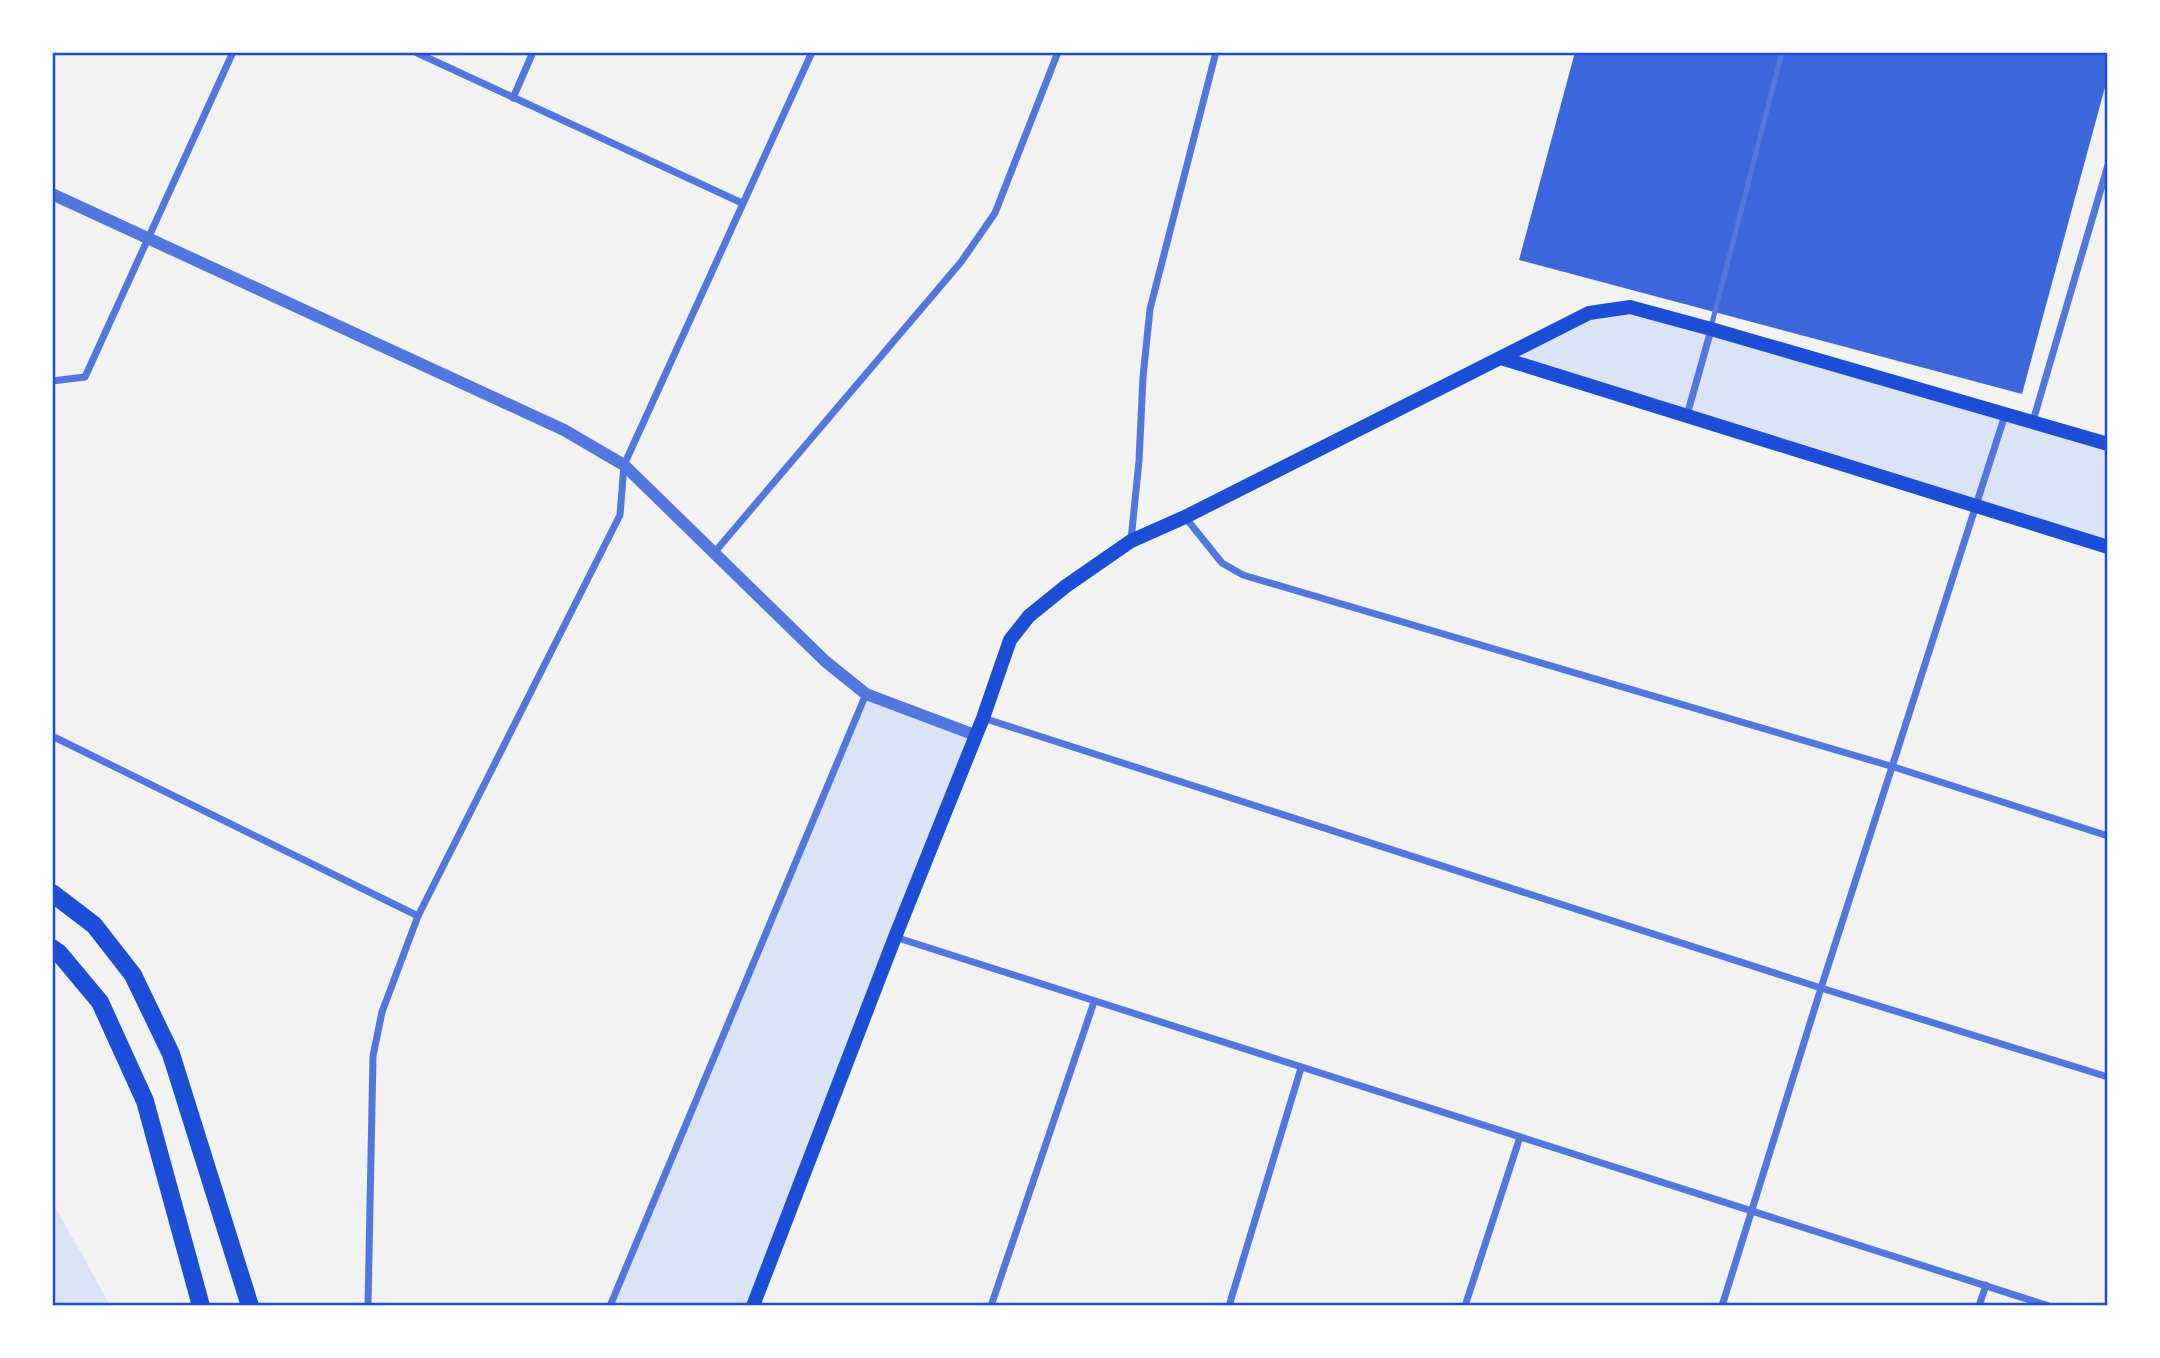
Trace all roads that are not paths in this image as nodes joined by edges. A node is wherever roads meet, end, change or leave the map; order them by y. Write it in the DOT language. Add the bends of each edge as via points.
graph roads {
  1 [pos="233,52"];
  2 [pos="415,52"];
  3 [pos="533,52"];
  4 [pos="812,52"];
  5 [pos="1058,52"];
  6 [pos="1216,52"];
  7 [pos="1782,52"];
  8 [pos="513,98"];
  9 [pos="2108,165"];
  10 [pos="52,194"];
  11 [pos="742,203"];
  12 [pos="147,238"];
  13 [pos="1711,329"];
  14 [pos="1501,358"];
  15 [pos="52,382"];
  16 [pos="1687,415"];
  17 [pos="2005,415"];
  18 [pos="2033,421"];
  19 [pos="2108,444"];
  20 [pos="624,465"];
  21 [pos="1977,506"];
  22 [pos="1185,517"];
  23 [pos="1131,541"];
  24 [pos="2108,547"];
  25 [pos="714,553"];
  26 [pos="866,694"];
  27 [pos="983,718"];
  28 [pos="975,735"];
  29 [pos="52,736"];
  30 [pos="1894,767"];
  31 [pos="2108,836"];
  32 [pos="52,893"];
  33 [pos="418,916"];
  34 [pos="895,937"];
  35 [pos="52,948"];
  36 [pos="1821,988"];
  37 [pos="1094,1002"];
  38 [pos="1301,1068"];
  39 [pos="2108,1077"];
  40 [pos="1520,1137"];
  41 [pos="1753,1211"];
  42 [pos="1986,1285"];
  43 [pos="201,1306"];
  44 [pos="250,1306"];
  45 [pos="368,1306"];
  46 [pos="610,1306"];
  47 [pos="753,1306"];
  48 [pos="990,1306"];
  49 [pos="1229,1306"];
  50 [pos="1465,1306"];
  51 [pos="1722,1306"];
  52 [pos="1979,1306"];
  53 [pos="2049,1306"];
  1 -- 12 [label="street"];
  2 -- 8 [label="street"];
  3 -- 8 [label="street"];
  4 -- 11 [label="street"];
  5 -- 25 [label="street" via="995,213 961,262"];
  6 -- 23 [label="street" via="1150,309"];
  7 -- 13 [label="lane"];
  8 -- 11 [label="street"];
  9 -- 18 [label="street"];
  10 -- 12 [label="street"];
  11 -- 20 [label="street"];
  12 -- 15 [label="street" via="85,377"];
  12 -- 20 [label="street" via="564,430"];
  13 -- 14 [label="main road" via="1630,307 1589,313"];
  13 -- 16 [label="street"];
  13 -- 17 [label="main road"];
  14 -- 16 [label="main road"];
  14 -- 22 [label="main road"];
  16 -- 21 [label="main road"];
  17 -- 18 [label="main road"];
  17 -- 21 [label="street"];
  18 -- 19 [label="main road"];
  20 -- 25 [label="street"];
  20 -- 33 [label="street" via="620,515"];
  21 -- 24 [label="main road"];
  21 -- 30 [label="street"];
  22 -- 23 [label="main road"];
  22 -- 30 [label="street" via="1222,563 1243,575"];
  23 -- 27 [label="main road" via="1029,616 1010,640"];
  25 -- 26 [label="street" via="825,662"];
  26 -- 28 [label="street"];
  26 -- 46 [label="street"];
  27 -- 28 [label="main road"];
  27 -- 36 [label="street"];
  28 -- 34 [label="main road"];
  29 -- 33 [label="street"];
  30 -- 31 [label="street"];
  30 -- 36 [label="street"];
  32 -- 44 [label="main road" via="94,925 133,975 172,1054"];
  33 -- 45 [label="street" via="382,1012 373,1056"];
  34 -- 37 [label="street"];
  34 -- 47 [label="main road"];
  35 -- 43 [label="main road" via="100,1002 145,1101"];
  36 -- 39 [label="street"];
  36 -- 41 [label="street"];
  37 -- 38 [label="street"];
  37 -- 48 [label="street"];
  38 -- 40 [label="street"];
  38 -- 49 [label="street"];
  40 -- 41 [label="street"];
  40 -- 50 [label="street"];
  41 -- 42 [label="street"];
  41 -- 51 [label="street"];
  42 -- 52 [label="street"];
  42 -- 53 [label="street"];
}
